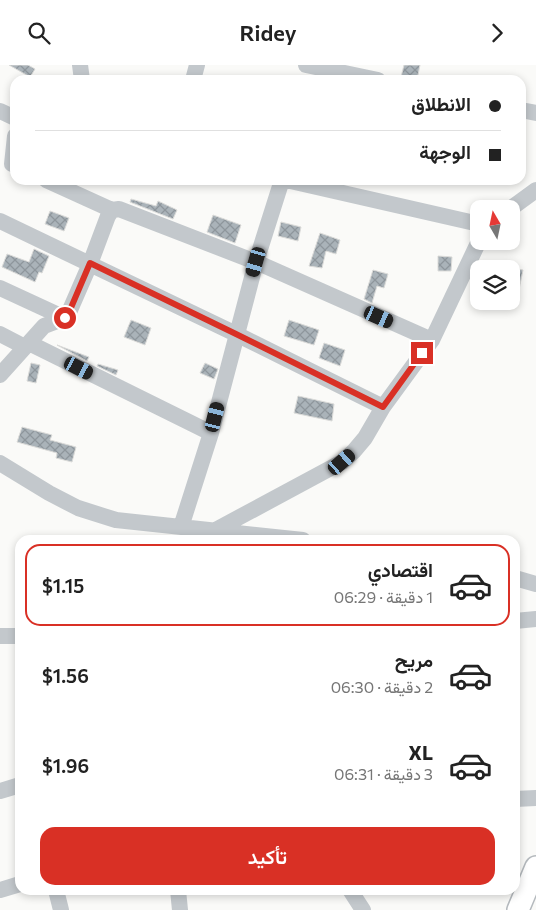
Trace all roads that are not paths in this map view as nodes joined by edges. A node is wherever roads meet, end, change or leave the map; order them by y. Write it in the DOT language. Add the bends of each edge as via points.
graph roads {
  1 [pos="306,65"];
  2 [pos="354,75"];
  3 [pos="68,185"];
  4 [pos="280,185"];
  5 [pos="308,185"];
  6 [pos="81,188"];
  7 [pos="536,190"];
  8 [pos="520,202"];
  9 [pos="112,210"];
  10 [pos="0,221"];
  11 [pos="470,222"];
  12 [pos="475,250"];
  13 [pos="256,262"];
  14 [pos="90,263"];
  15 [pos="0,288"];
  16 [pos="65,318"];
  17 [pos="0,334"];
  18 [pos="236,334"];
  19 [pos="432,340"];
  20 [pos="27,345"];
  21 [pos="0,375"];
  22 [pos="383,407"];
  23 [pos="211,433"];
  24 [pos="0,463"];
  25 [pos="181,527"];
  26 [pos="218,530"];
  27 [pos="208,535"];
  28 [pos="260,535"];
  29 [pos="520,579"];
  30 [pos="536,584"];
  31 [pos="536,619"];
  32 [pos="520,621"];
  33 [pos="15,786"];
  34 [pos="0,791"];
  35 [pos="536,797"];
  36 [pos="520,799"];
  37 [pos="536,867"];
  38 [pos="15,886"];
  39 [pos="0,890"];
  40 [pos="57,895"];
  41 [pos="178,895"];
  42 [pos="353,895"];
  43 [pos="61,910"];
  44 [pos="180,910"];
  45 [pos="363,910"];
  46 [pos="518,910"];
  1 -- 2 [label="street"];
  3 -- 6 [label="street"];
  4 -- 13 [label="street"];
  5 -- 11 [label="street"];
  6 -- 9 [label="street"];
  7 -- 8 [label="street"];
  9 -- 13 [label="street" via="119,209"];
  9 -- 14 [label="street"];
  10 -- 14 [label="street"];
  12 -- 19 [label="street"];
  13 -- 18 [label="street"];
  13 -- 19 [label="street"];
  14 -- 16 [label="street"];
  14 -- 18 [label="street"];
  15 -- 16 [label="street"];
  16 -- 20 [label="street" via="44,326"];
  17 -- 20 [label="street"];
  18 -- 22 [label="street"];
  18 -- 23 [label="street"];
  19 -- 22 [label="street"];
  20 -- 21 [label="street"];
  20 -- 23 [label="street"];
  22 -- 26 [label="street" via="365,438 342,462"];
  23 -- 25 [label="street"];
  24 -- 25 [label="street" via="48,493 78,507 116,520"];
  25 -- 26 [label="street"];
  26 -- 27 [label="street"];
  26 -- 28 [label="street"];
  29 -- 30 [label="street"];
  31 -- 32 [label="street"];
  33 -- 34 [label="street"];
  35 -- 36 [label="street"];
  37 -- 46 [label="main road"];
  38 -- 39 [label="street"];
  40 -- 43 [label="street"];
  41 -- 44 [label="street"];
  42 -- 45 [label="street"];
}
